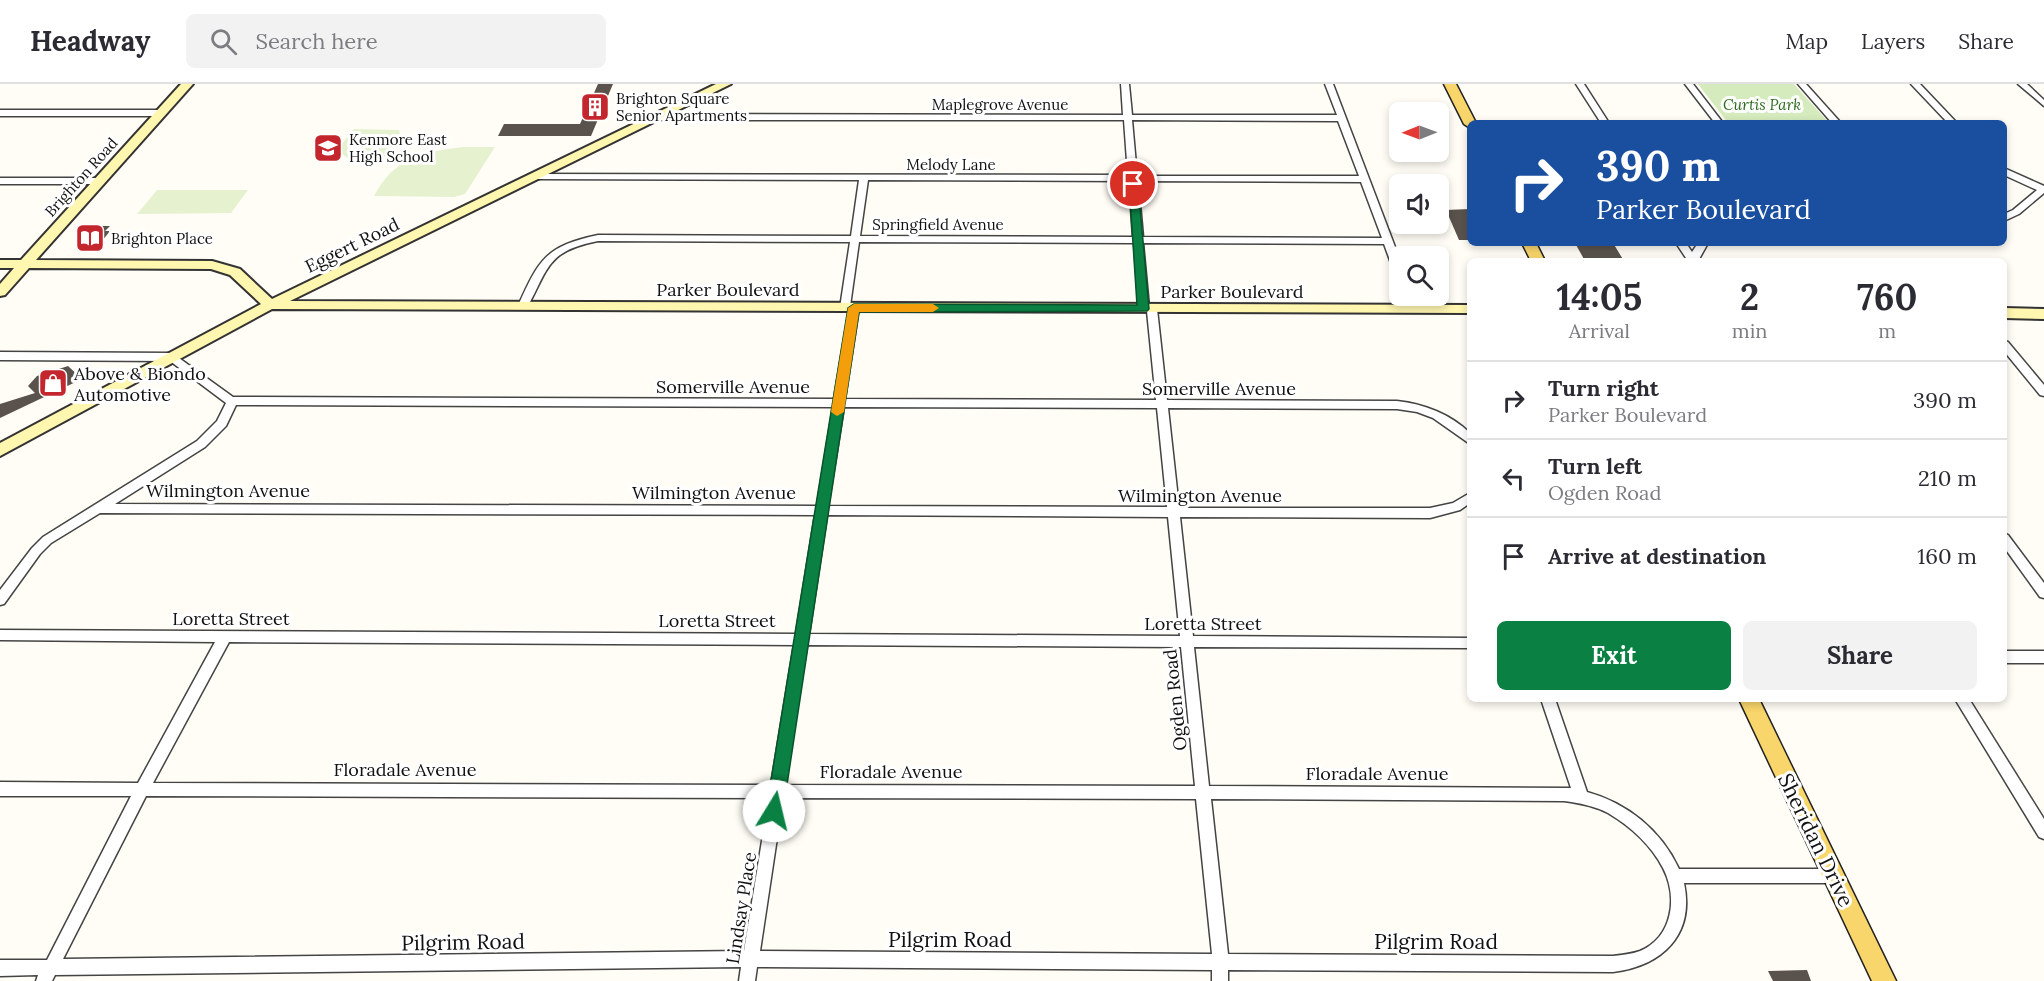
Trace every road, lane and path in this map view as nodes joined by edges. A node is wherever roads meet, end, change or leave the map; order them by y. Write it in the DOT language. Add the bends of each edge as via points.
graph roads {
  1 [pos="187,84"];
  2 [pos="725,84"];
  3 [pos="1125,84"];
  4 [pos="1329,84"];
  5 [pos="1450,84"];
  6 [pos="1580,84"];
  7 [pos="1689,84"];
  8 [pos="1803,84"];
  9 [pos="1914,84"];
  10 [pos="2022,84"];
  11 [pos="2044,104"];
  12 [pos="0,113"];
  13 [pos="162,113"];
  14 [pos="659,117"];
  15 [pos="1127,117"];
  16 [pos="1342,118"];
  17 [pos="1468,120"];
  18 [pos="1603,120"];
  19 [pos="1717,120"];
  20 [pos="1834,120"];
  21 [pos="1950,120"];
  22 [pos="2007,172"];
  23 [pos="536,176"];
  24 [pos="864,177"];
  25 [pos="1132,178"];
  26 [pos="1365,179"];
  27 [pos="0,181"];
  28 [pos="100,181"];
  29 [pos="2044,189"];
  30 [pos="2007,216"];
  31 [pos="855,239"];
  32 [pos="1138,240"];
  33 [pos="1388,241"];
  34 [pos="1390,246"];
  35 [pos="0,264"];
  36 [pos="25,264"];
  37 [pos="0,292"];
  38 [pos="1389,303"];
  39 [pos="270,305"];
  40 [pos="523,306"];
  41 [pos="1444,306"];
  42 [pos="849,308"];
  43 [pos="1148,309"];
  44 [pos="1467,309"];
  45 [pos="2007,313"];
  46 [pos="2044,314"];
  47 [pos="2007,348"];
  48 [pos="0,356"];
  49 [pos="172,357"];
  50 [pos="2044,392"];
  51 [pos="232,401"];
  52 [pos="839,403"];
  53 [pos="1162,405"];
  54 [pos="1467,438"];
  55 [pos="0,450"];
  56 [pos="1467,499"];
  57 [pos="98,508"];
  58 [pos="822,511"];
  59 [pos="1173,513"];
  60 [pos="2007,542"];
  61 [pos="2044,593"];
  62 [pos="0,600"];
  63 [pos="0,635"];
  64 [pos="225,636"];
  65 [pos="802,638"];
  66 [pos="1187,641"];
  67 [pos="1467,643"];
  68 [pos="2007,657"];
  69 [pos="2044,657"];
  70 [pos="1549,702"];
  71 [pos="1750,702"];
  72 [pos="1964,702"];
  73 [pos="143,788"];
  74 [pos="0,789"];
  75 [pos="778,790"];
  76 [pos="1202,792"];
  77 [pos="1581,796"];
  78 [pos="2044,832"];
  79 [pos="1675,876"];
  80 [pos="1833,876"];
  81 [pos="751,959"];
  82 [pos="1219,962"];
  83 [pos="0,968"];
  84 [pos="48,974"];
  85 [pos="747,981"];
  86 [pos="1220,981"];
  87 [pos="1884,981"];
  1 -- 13 [label="street, Brighton Road"];
  2 -- 14 [label="street, Eggert Road"];
  3 -- 15 [label="street, Ogden Road"];
  4 -- 16 [label="street"];
  5 -- 17 [label="main road"];
  6 -- 18 [label="street"];
  7 -- 19 [label="street"];
  8 -- 20 [label="street"];
  9 -- 21 [label="street"];
  10 -- 11 [label="street"];
  12 -- 13 [label="street"];
  13 -- 28 [label="street, Brighton Road"];
  14 -- 15 [label="street, Maplegrove Avenue"];
  14 -- 23 [label="street, Eggert Road"];
  15 -- 16 [label="street, Maplegrove Avenue"];
  15 -- 25 [label="street, Ogden Road"];
  16 -- 26 [label="street"];
  22 -- 29 [label="street"];
  23 -- 24 [label="street, Melody Lane"];
  23 -- 39 [label="street, Eggert Road"];
  24 -- 25 [label="street, Melody Lane"];
  24 -- 31 [label="street, Lindsay Place"];
  25 -- 26 [label="street, Melody Lane"];
  25 -- 32 [label="street, Ogden Road"];
  26 -- 33 [label="street"];
  27 -- 28 [label="street"];
  28 -- 36 [label="street, Brighton Road"];
  29 -- 30 [label="street"];
  31 -- 32 [label="street, Springfield Avenue"];
  31 -- 40 [label="street, Springfield Avenue" via="586,240 557,251 543,263"];
  31 -- 42 [label="street, Lindsay Place"];
  32 -- 33 [label="street, Springfield Avenue"];
  32 -- 43 [label="street, Ogden Road"];
  33 -- 34 [label="street"];
  35 -- 36 [label="street"];
  36 -- 37 [label="street, Brighton Road"];
  36 -- 39 [label="street" via="212,265 235,272"];
  38 -- 43 [label="street, Parker Boulevard"];
  39 -- 40 [label="street, Parker Boulevard"];
  39 -- 49 [label="street, Eggert Road"];
  40 -- 42 [label="street, Parker Boulevard"];
  41 -- 44 [label="street, Parker Boulevard"];
  42 -- 43 [label="street, Parker Boulevard"];
  42 -- 52 [label="street, Lindsay Place"];
  43 -- 53 [label="street, Ogden Road"];
  45 -- 46 [label="street"];
  47 -- 50 [label="street"];
  48 -- 49 [label="street"];
  49 -- 51 [label="street"];
  49 -- 55 [label="street, Eggert Road"];
  51 -- 52 [label="street, Somerville Avenue"];
  51 -- 57 [label="street" via="222,423 201,444"];
  52 -- 53 [label="street, Somerville Avenue"];
  52 -- 58 [label="street, Lindsay Place"];
  53 -- 54 [label="street, Somerville Avenue" via="1409,406 1446,421"];
  53 -- 59 [label="street, Ogden Road"];
  56 -- 59 [label="street, Wilmington Avenue" via="1456,507 1430,513"];
  57 -- 58 [label="street, Wilmington Avenue"];
  57 -- 62 [label="street" via="47,540"];
  58 -- 59 [label="street, Wilmington Avenue"];
  58 -- 65 [label="street, Lindsay Place"];
  59 -- 66 [label="street, Ogden Road"];
  60 -- 61 [label="street"];
  63 -- 64 [label="street, Loretta Street"];
  64 -- 65 [label="street, Loretta Street"];
  64 -- 73 [label="street"];
  65 -- 66 [label="street, Loretta Street"];
  65 -- 75 [label="street, Lindsay Place"];
  66 -- 67 [label="street, Loretta Street"];
  66 -- 76 [label="street, Ogden Road"];
  68 -- 69 [label="street"];
  70 -- 77 [label="street"];
  71 -- 80 [label="main road, Sheridan Drive"];
  72 -- 78 [label="street"];
  73 -- 74 [label="street, Floradale Avenue"];
  73 -- 75 [label="street, Floradale Avenue"];
  73 -- 84 [label="street"];
  75 -- 76 [label="street, Floradale Avenue"];
  75 -- 81 [label="street, Lindsay Place"];
  76 -- 77 [label="street, Floradale Avenue"];
  76 -- 82 [label="street, Ogden Road"];
  77 -- 79 [label="street, Floradale Avenue" via="1612,808 1645,832"];
  79 -- 80 [label="street"];
  79 -- 82 [label="street, Pilgrim Road" via="1680,903 1678,918 1658,949 1630,962"];
  80 -- 87 [label="main road, Sheridan Drive"];
  81 -- 82 [label="street, Pilgrim Road"];
  81 -- 84 [label="street, Pilgrim Road"];
  81 -- 85 [label="street, Lindsay Place"];
  82 -- 86 [label="street, Ogden Road"];
  83 -- 84 [label="street, Pilgrim Road"];
}
